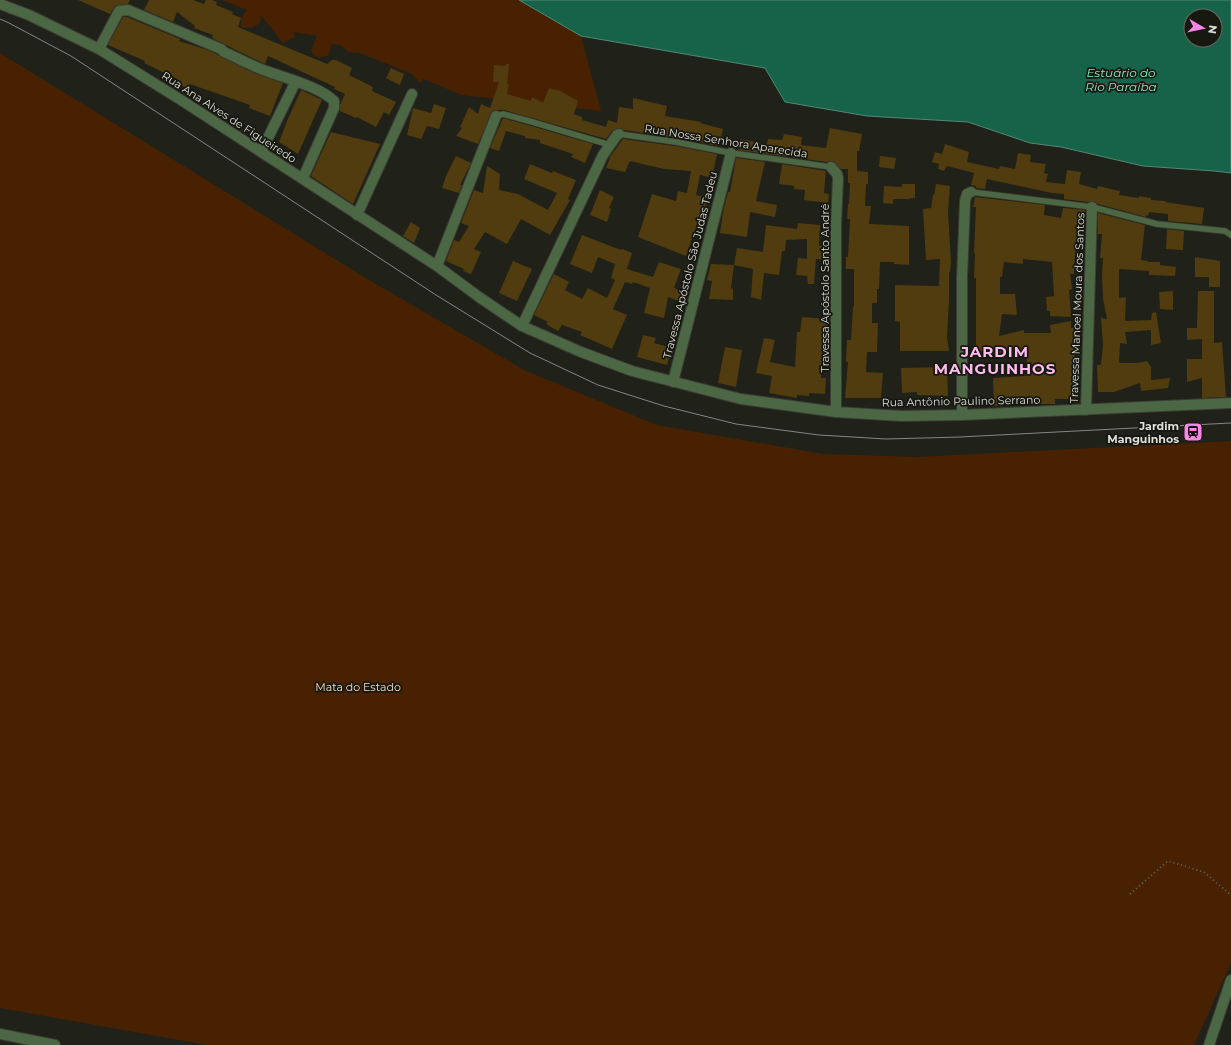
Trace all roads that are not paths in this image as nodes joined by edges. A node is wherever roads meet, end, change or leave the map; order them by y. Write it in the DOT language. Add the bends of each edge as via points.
graph roads {
  1 [pos="0,4"];
  2 [pos="99,50"];
  3 [pos="296,81"];
  4 [pos="412,94"];
  5 [pos="496,116"];
  6 [pos="619,134"];
  7 [pos="610,144"];
  8 [pos="261,152"];
  9 [pos="731,154"];
  10 [pos="831,167"];
  11 [pos="303,178"];
  12 [pos="971,192"];
  13 [pos="1092,207"];
  14 [pos="357,215"];
  15 [pos="1231,235"];
  16 [pos="437,266"];
  17 [pos="522,326"];
  18 [pos="673,382"];
  19 [pos="1231,402"];
  20 [pos="1086,410"];
  21 [pos="836,412"];
  22 [pos="962,415"];
  23 [pos="1231,980"];
  24 [pos="0,1034"];
  25 [pos="55,1045"];
  26 [pos="1209,1045"];
  1 -- 2 [label="street, Rua Ana Alves de Figueiredo" via="29,15"];
  2 -- 3 [label="street" via="119,11 128,10 260,68"];
  2 -- 8 [label="street, Rua Ana Alves de Figueiredo"];
  3 -- 8 [label="street"];
  3 -- 11 [label="street" via="326,94 334,101 334,108"];
  4 -- 14 [label="street"];
  5 -- 7 [label="lane" via="503,114"];
  5 -- 16 [label="street"];
  6 -- 7 [label="street"];
  6 -- 9 [label="lane, Rua Nossa Senhora Aparecida" via="676,142"];
  7 -- 17 [label="street"];
  8 -- 11 [label="street, Rua Ana Alves de Figueiredo"];
  9 -- 10 [label="lane, Rua Nossa Senhora Aparecida"];
  9 -- 18 [label="street, Travessa Apóstolo São Judas Tadeu"];
  10 -- 21 [label="street, Travessa Apóstolo Santo André" via="838,178"];
  11 -- 14 [label="street, Rua Ana Alves de Figueiredo"];
  12 -- 13 [label="lane"];
  12 -- 22 [label="street" via="964,201"];
  13 -- 15 [label="lane" via="1157,224 1225,231"];
  13 -- 20 [label="street, Travessa Manoel Moura dos Santos"];
  14 -- 16 [label="street, Rua Ana Alves de Figueiredo"];
  16 -- 17 [label="street, Rua Antônio Paulino Serrano"];
  17 -- 18 [label="street, Rua Antônio Paulino Serrano" via="624,368"];
  18 -- 21 [label="street, Rua Antônio Paulino Serrano" via="741,399"];
  19 -- 20 [label="street, Rua Antônio Paulino Serrano"];
  20 -- 22 [label="street, Rua Antônio Paulino Serrano"];
  21 -- 22 [label="street, Rua Antônio Paulino Serrano" via="900,416"];
  23 -- 26 [label="street"];
  24 -- 25 [label="street"];
}
